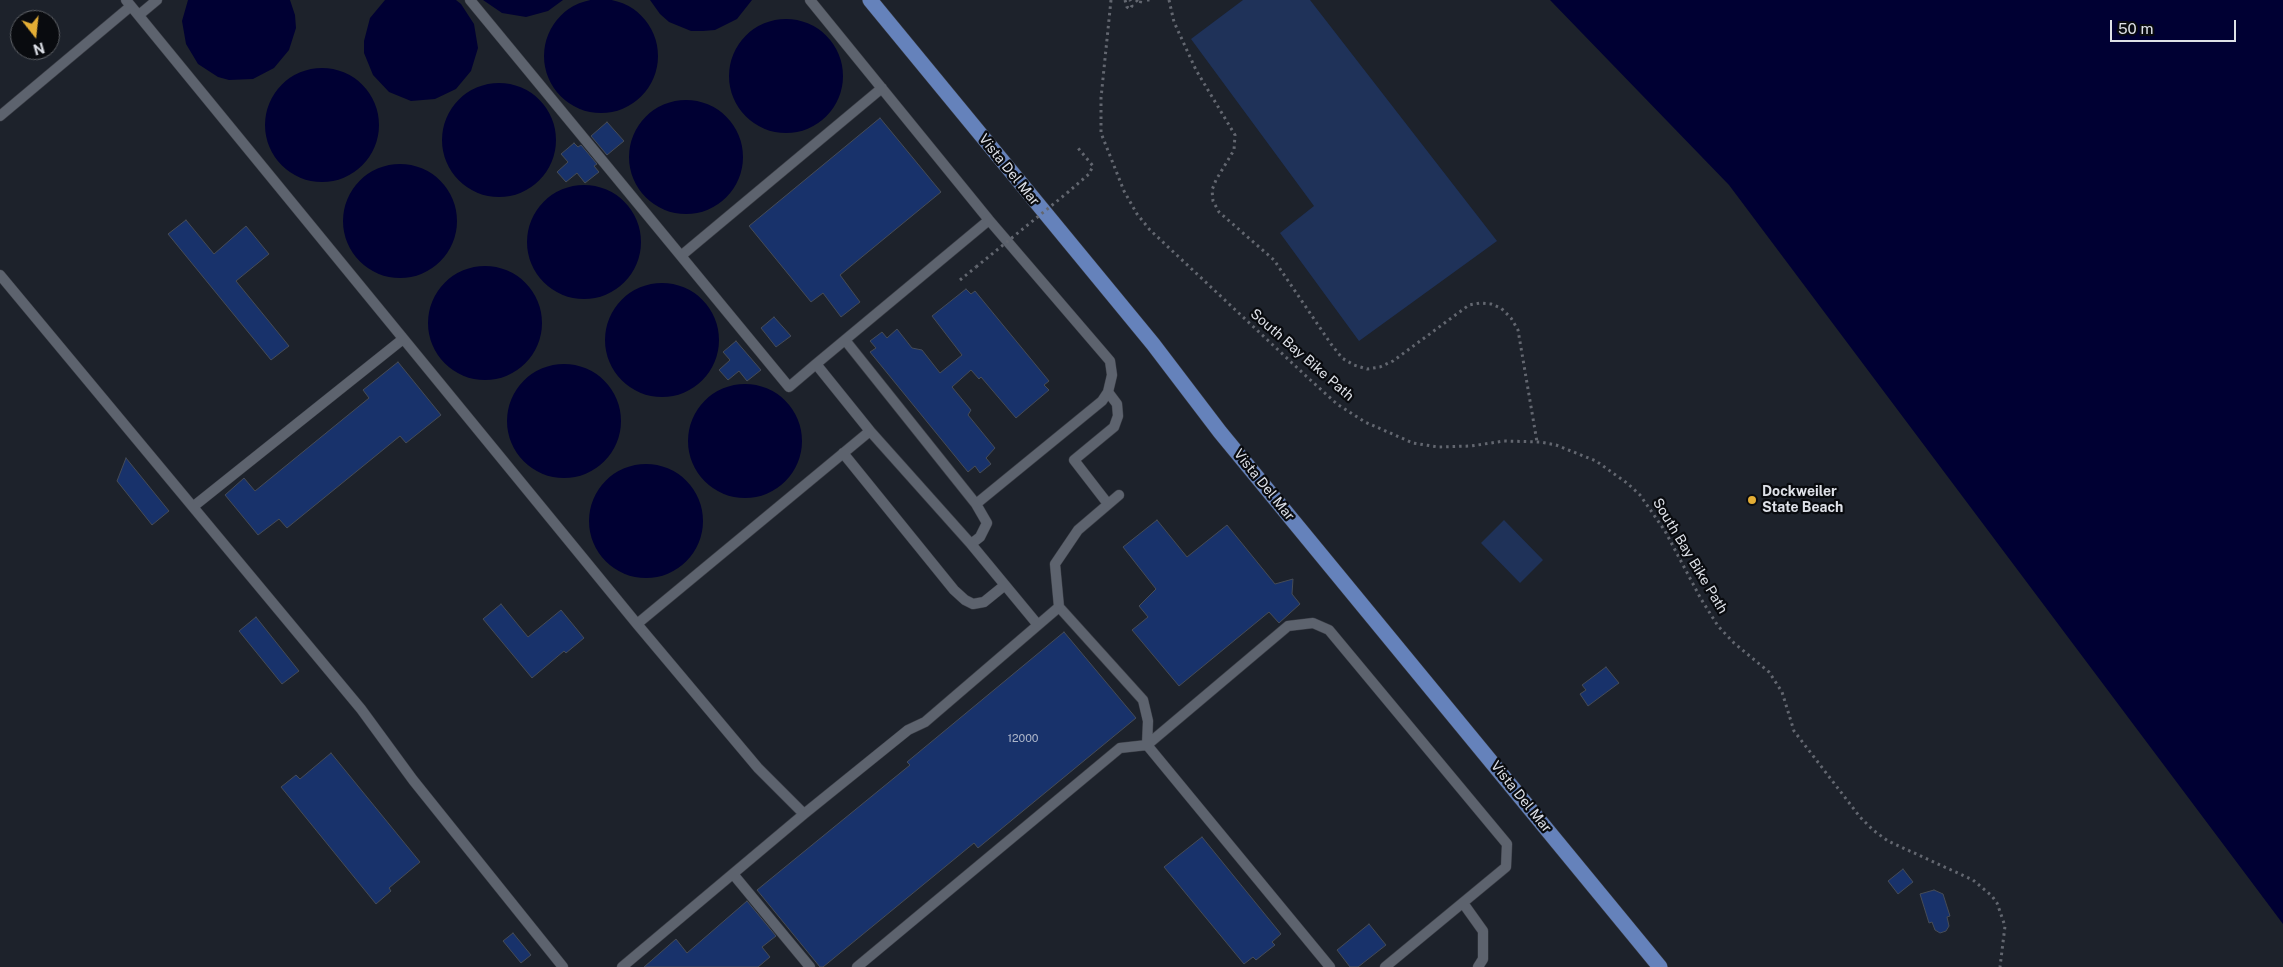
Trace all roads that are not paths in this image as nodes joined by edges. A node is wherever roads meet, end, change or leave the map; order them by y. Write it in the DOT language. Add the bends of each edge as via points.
graph roads {
  1 [pos="157,0"];
  2 [pos="470,0"];
  3 [pos="810,0"];
  4 [pos="870,0"];
  5 [pos="128,3"];
  6 [pos="139,15"];
  7 [pos="882,88"];
  8 [pos="0,116"];
  9 [pos="989,220"];
  10 [pos="682,255"];
  11 [pos="0,275"];
  12 [pos="403,339"];
  13 [pos="845,340"];
  14 [pos="816,364"];
  15 [pos="1108,392"];
  16 [pos="870,431"];
  17 [pos="843,453"];
  18 [pos="1119,495"];
  19 [pos="976,504"];
  20 [pos="1108,504"];
  21 [pos="194,506"];
  22 [pos="971,544"];
  23 [pos="1005,586"];
  24 [pos="1059,607"];
  25 [pos="637,624"];
  26 [pos="1038,624"];
  27 [pos="1147,745"];
  28 [pos="804,814"];
  29 [pos="733,874"];
  30 [pos="1463,903"];
  31 [pos="563,967"];
  32 [pos="622,967"];
  33 [pos="810,967"];
  34 [pos="857,967"];
  35 [pos="1330,967"];
  36 [pos="1385,967"];
  37 [pos="1478,967"];
  38 [pos="1660,967"];
  1 -- 6 [label="lane"];
  2 -- 10 [label="lane"];
  3 -- 7 [label="lane"];
  4 -- 38 [label="main road, Vista Del Mar"];
  5 -- 6 [label="lane"];
  5 -- 8 [label="lane"];
  6 -- 12 [label="lane"];
  7 -- 9 [label="lane"];
  7 -- 10 [label="lane"];
  9 -- 13 [label="lane"];
  9 -- 15 [label="lane" via="1110,361 1112,375"];
  10 -- 14 [label="lane" via="789,387"];
  11 -- 21 [label="lane"];
  12 -- 21 [label="lane"];
  12 -- 25 [label="lane"];
  13 -- 14 [label="lane"];
  13 -- 19 [label="lane"];
  14 -- 16 [label="lane"];
  15 -- 19 [label="lane" via="1102,401"];
  15 -- 20 [label="lane" via="1117,404 1118,416 1114,426 1074,460"];
  16 -- 17 [label="lane"];
  16 -- 22 [label="lane"];
  17 -- 23 [label="lane" via="965,600 974,604 984,602"];
  17 -- 25 [label="lane"];
  18 -- 20 [label="lane"];
  19 -- 22 [label="lane" via="987,523"];
  20 -- 24 [label="lane" via="1078,530 1055,564"];
  21 -- 31 [label="lane" via="361,709"];
  22 -- 23 [label="lane"];
  23 -- 26 [label="lane"];
  24 -- 26 [label="lane"];
  24 -- 27 [label="lane" via="1143,700 1148,721"];
  25 -- 28 [label="lane" via="758,768"];
  26 -- 28 [label="lane" via="925,722 908,730"];
  27 -- 30 [label="lane" via="1288,626 1313,623 1329,630 1507,844 1506,867"];
  27 -- 34 [label="lane" via="1120,748"];
  27 -- 35 [label="lane"];
  28 -- 29 [label="lane"];
  29 -- 32 [label="lane"];
  29 -- 33 [label="lane"];
  30 -- 36 [label="lane"];
  30 -- 37 [label="lane" via="1483,931 1483,959"];
}
